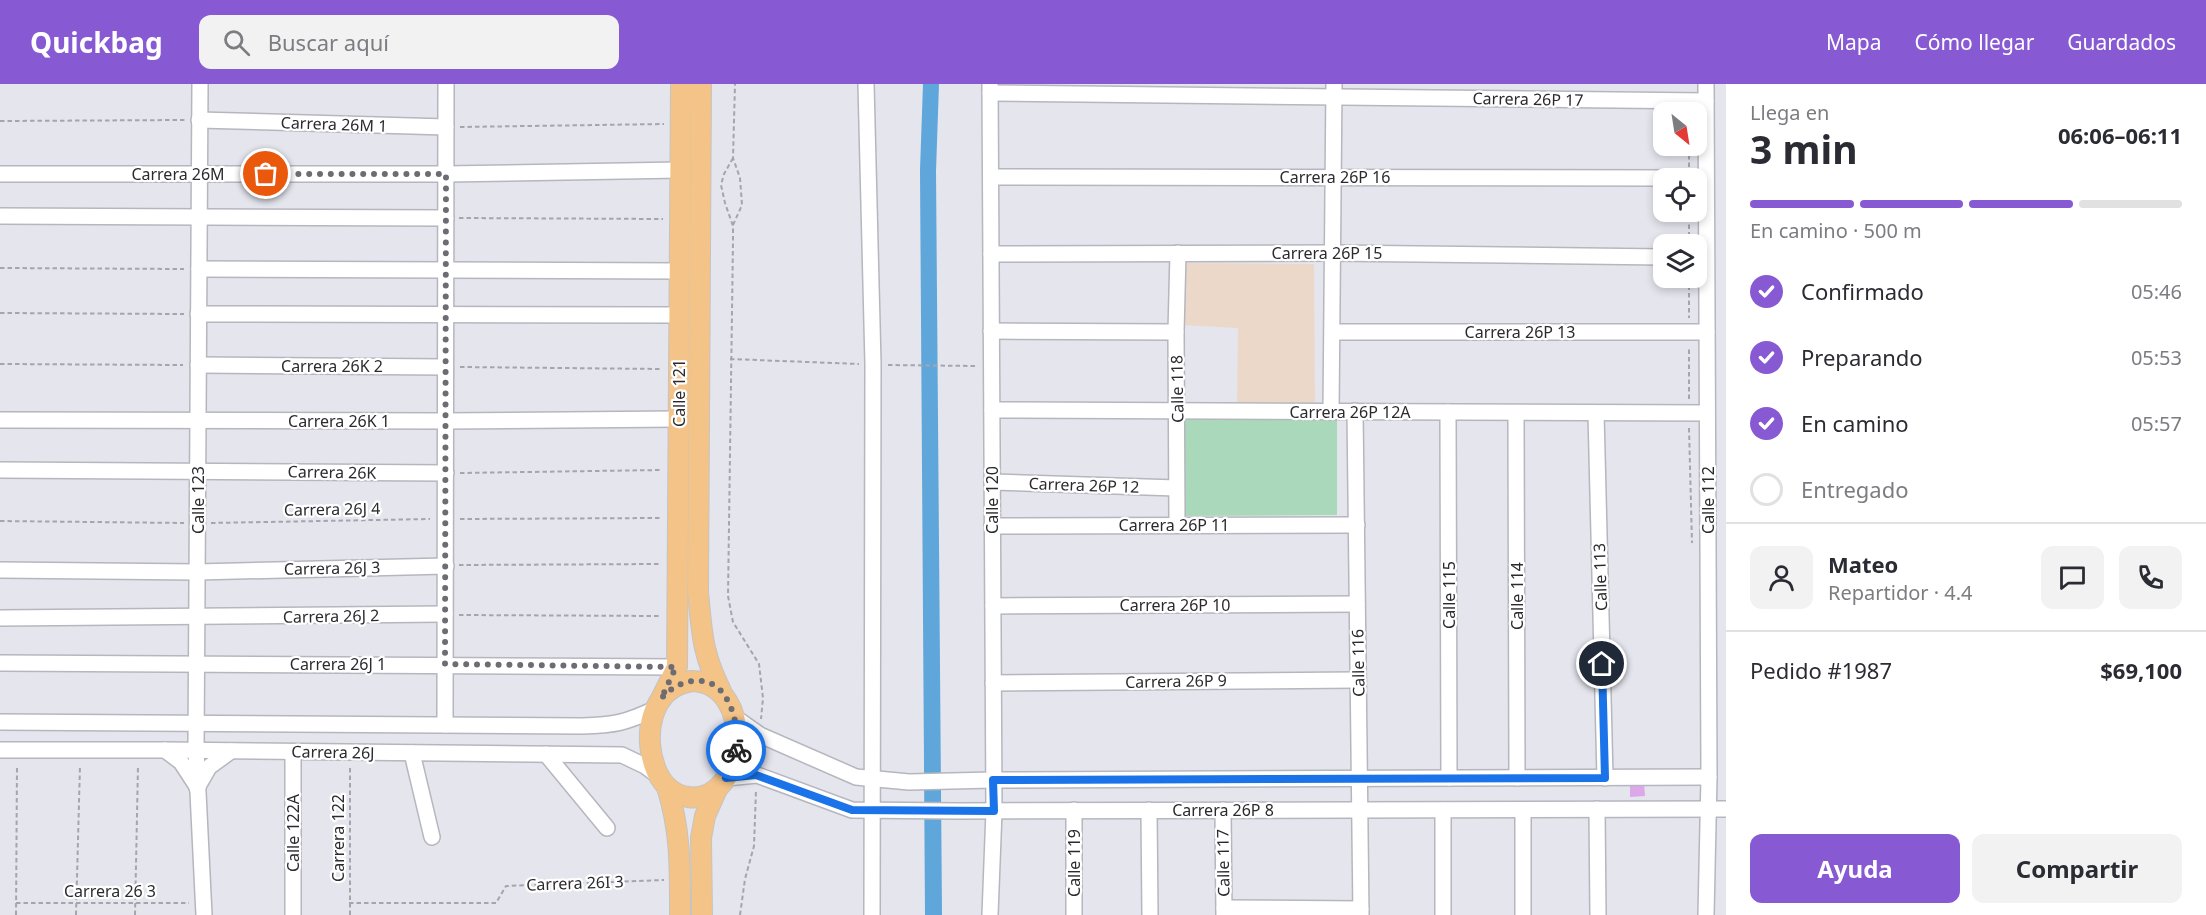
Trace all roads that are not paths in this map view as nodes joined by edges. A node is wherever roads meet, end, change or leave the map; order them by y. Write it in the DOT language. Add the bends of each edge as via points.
graph roads {
  1 [pos="200,84"];
  2 [pos="446,84"];
  3 [pos="681,84"];
  4 [pos="701,84"];
  5 [pos="866,84"];
  6 [pos="1706,84"];
  7 [pos="990,89"];
  8 [pos="1334,91"];
  9 [pos="1706,101"];
  10 [pos="199,120"];
  11 [pos="446,127"];
  12 [pos="1694,168"];
  13 [pos="680,170"];
  14 [pos="0,174"];
  15 [pos="199,174"];
  16 [pos="446,174"];
  17 [pos="1653,176"];
  18 [pos="991,177"];
  19 [pos="1333,177"];
  20 [pos="0,216"];
  21 [pos="199,216"];
  22 [pos="446,218"];
  23 [pos="1332,253"];
  24 [pos="991,254"];
  25 [pos="1178,254"];
  26 [pos="1653,257"];
  27 [pos="199,269"];
  28 [pos="446,271"];
  29 [pos="679,271"];
  30 [pos="1704,288"];
  31 [pos="198,314"];
  32 [pos="679,315"];
  33 [pos="446,316"];
  34 [pos="991,331"];
  35 [pos="1176,332"];
  36 [pos="1333,332"];
  37 [pos="1707,332"];
  38 [pos="198,365"];
  39 [pos="446,367"];
  40 [pos="992,410"];
  41 [pos="1177,411"];
  42 [pos="1355,411"];
  43 [pos="1330,412"];
  44 [pos="1448,412"];
  45 [pos="1596,413"];
  46 [pos="1707,413"];
  47 [pos="1516,414"];
  48 [pos="678,419"];
  49 [pos="0,420"];
  50 [pos="198,420"];
  51 [pos="446,421"];
  52 [pos="0,470"];
  53 [pos="198,471"];
  54 [pos="446,474"];
  55 [pos="992,482"];
  56 [pos="1176,488"];
  57 [pos="1177,525"];
  58 [pos="1357,525"];
  59 [pos="992,526"];
  60 [pos="446,566"];
  61 [pos="0,570"];
  62 [pos="197,572"];
  63 [pos="1358,604"];
  64 [pos="993,606"];
  65 [pos="446,615"];
  66 [pos="197,617"];
  67 [pos="0,618"];
  68 [pos="0,663"];
  69 [pos="197,663"];
  70 [pos="445,664"];
  71 [pos="676,667"];
  72 [pos="1358,680"];
  73 [pos="993,683"];
  74 [pos="197,689"];
  75 [pos="721,691"];
  76 [pos="658,704"];
  77 [pos="733,716"];
  78 [pos="0,722"];
  79 [pos="164,722"];
  80 [pos="196,723"];
  81 [pos="231,723"];
  82 [pos="445,725"];
  83 [pos="0,750"];
  84 [pos="165,750"];
  85 [pos="196,751"];
  86 [pos="231,751"];
  87 [pos="292,752"];
  88 [pos="412,753"];
  89 [pos="546,754"];
  90 [pos="1709,777"];
  91 [pos="871,778"];
  92 [pos="1359,778"];
  93 [pos="1449,778"];
  94 [pos="1517,778"];
  95 [pos="1605,778"];
  96 [pos="993,780"];
  97 [pos="663,782"];
  98 [pos="721,784"];
  99 [pos="197,788"];
  100 [pos="1598,809"];
  101 [pos="1708,809"];
  102 [pos="1726,809"];
  103 [pos="872,810"];
  104 [pos="1074,810"];
  105 [pos="1149,810"];
  106 [pos="1223,810"];
  107 [pos="1360,810"];
  108 [pos="1443,810"];
  109 [pos="1523,810"];
  110 [pos="994,811"];
  111 [pos="607,828"];
  112 [pos="432,837"];
  113 [pos="204,909"];
  114 [pos="1224,911"];
  115 [pos="1361,912"];
  116 [pos="293,915"];
  117 [pos="680,915"];
  118 [pos="702,915"];
  119 [pos="872,915"];
  120 [pos="990,915"];
  121 [pos="1074,915"];
  122 [pos="1150,915"];
  123 [pos="1443,915"];
  124 [pos="1522,915"];
  125 [pos="1598,915"];
  126 [pos="1706,915"];
  1 -- 10 [label="street, Calle 123"];
  2 -- 11 [label="street"];
  3 -- 13 [label="main road, Calle 121"];
  4 -- 75 [label="main road, Calle 121" via="698,592 702,643"];
  5 -- 91 [label="street" via="873,364"];
  6 -- 9 [label="street, Calle 112"];
  7 -- 8 [label="street, Carrera 26P 17"];
  7 -- 18 [label="street, Calle 120"];
  8 -- 9 [label="street, Carrera 26P 17"];
  8 -- 19 [label="street"];
  9 -- 12 [label="street, Calle 112"];
  10 -- 11 [label="street, Carrera 26M 1"];
  10 -- 15 [label="street, Calle 123"];
  11 -- 16 [label="street"];
  13 -- 16 [label="street, Carrera 26M"];
  13 -- 29 [label="main road, Calle 121"];
  14 -- 15 [label="street, Carrera 26M"];
  15 -- 16 [label="street, Carrera 26M"];
  15 -- 21 [label="street, Calle 123"];
  16 -- 22 [label="street"];
  17 -- 19 [label="street, Carrera 26P 16"];
  18 -- 19 [label="street, Carrera 26P 16"];
  18 -- 24 [label="street, Calle 120"];
  19 -- 23 [label="street"];
  20 -- 21 [label="street"];
  21 -- 22 [label="street"];
  21 -- 27 [label="street, Calle 123"];
  22 -- 28 [label="street"];
  23 -- 25 [label="street, Carrera 26P 15"];
  23 -- 26 [label="street, Carrera 26P 15"];
  23 -- 36 [label="street"];
  24 -- 25 [label="street, Carrera 26P 15"];
  24 -- 34 [label="street, Calle 120"];
  25 -- 35 [label="street, Calle 118"];
  27 -- 28 [label="street"];
  27 -- 31 [label="street, Calle 123"];
  28 -- 29 [label="street"];
  28 -- 33 [label="street"];
  29 -- 32 [label="main road, Calle 121"];
  30 -- 37 [label="street, Calle 112"];
  31 -- 33 [label="street"];
  31 -- 38 [label="street, Calle 123"];
  32 -- 33 [label="street"];
  32 -- 48 [label="main road, Calle 121"];
  33 -- 39 [label="street"];
  34 -- 35 [label="street"];
  34 -- 40 [label="street, Calle 120"];
  35 -- 41 [label="street, Calle 118"];
  36 -- 37 [label="street, Carrera 26P 13"];
  36 -- 43 [label="street"];
  37 -- 46 [label="street, Calle 112"];
  38 -- 39 [label="street, Carrera 26K 2"];
  38 -- 50 [label="street, Calle 123"];
  39 -- 51 [label="street"];
  40 -- 41 [label="street, Carrera 26P 12A"];
  40 -- 55 [label="street, Calle 120"];
  41 -- 43 [label="street, Carrera 26P 12A"];
  41 -- 56 [label="street, Calle 118"];
  42 -- 43 [label="street, Carrera 26P 12A"];
  42 -- 44 [label="street, Carrera 26P 12A"];
  42 -- 58 [label="street, Calle 116"];
  44 -- 47 [label="street, Carrera 26P 12A"];
  44 -- 93 [label="street, Calle 115"];
  45 -- 46 [label="street, Carrera 26P 12A"];
  45 -- 47 [label="street, Carrera 26P 12A"];
  45 -- 95 [label="street, Calle 113"];
  46 -- 90 [label="street, Calle 112"];
  47 -- 94 [label="street, Calle 114"];
  48 -- 51 [label="street, Carrera 26K 1"];
  48 -- 71 [label="main road, Calle 121"];
  49 -- 50 [label="street, Carrera 26K 1"];
  50 -- 51 [label="street, Carrera 26K 1"];
  50 -- 53 [label="street, Calle 123"];
  51 -- 54 [label="street"];
  52 -- 53 [label="street, Carrera 26K"];
  53 -- 54 [label="street, Carrera 26K"];
  53 -- 62 [label="street, Calle 123"];
  54 -- 60 [label="street"];
  55 -- 56 [label="street, Carrera 26P 12"];
  55 -- 59 [label="street, Calle 120"];
  56 -- 57 [label="street, Calle 118"];
  57 -- 58 [label="street, Carrera 26P 11"];
  57 -- 59 [label="street, Carrera 26P 11"];
  58 -- 63 [label="street, Calle 116"];
  59 -- 64 [label="street, Calle 120"];
  60 -- 62 [label="street, Carrera 26J 3"];
  60 -- 65 [label="street"];
  61 -- 62 [label="street, Carrera 26J 3"];
  62 -- 66 [label="street, Calle 123"];
  63 -- 64 [label="street, Carrera 26P 10"];
  63 -- 72 [label="street, Calle 116"];
  64 -- 73 [label="street, Calle 120"];
  65 -- 66 [label="street, Carrera 26J 2"];
  65 -- 70 [label="street"];
  66 -- 67 [label="street, Carrera 26J 2"];
  66 -- 69 [label="street, Calle 123"];
  68 -- 69 [label="street, Carrera 26J 1"];
  69 -- 70 [label="street, Carrera 26J 1"];
  69 -- 74 [label="street, Calle 123"];
  70 -- 71 [label="street, Carrera 26J 1"];
  70 -- 82 [label="street"];
  71 -- 76 [label="main road, Calle 121"];
  72 -- 73 [label="street, Carrera 26P 9"];
  72 -- 92 [label="street, Calle 116"];
  73 -- 96 [label="street, Calle 120"];
  74 -- 79 [label="street" via="183,714"];
  74 -- 80 [label="street, Calle 123"];
  74 -- 81 [label="street" via="206,707"];
  75 -- 76 [label="main road" via="703,682 687,681 674,687"];
  75 -- 77 [label="main road"];
  76 -- 82 [label="street, Carrera 26J" via="630,721 616,724"];
  76 -- 97 [label="main road" via="650,731 650,748"];
  77 -- 91 [label="street, Carrera 26P 8" via="760,735 856,777"];
  77 -- 98 [label="main road" via="737,745 732,767"];
  78 -- 79 [label="street, Carrera 26J"];
  79 -- 80 [label="street, Carrera 26J"];
  80 -- 81 [label="street, Carrera 26J"];
  80 -- 85 [label="street, Calle 123"];
  81 -- 82 [label="street, Carrera 26J"];
  83 -- 84 [label="street, Carrera 26J"];
  84 -- 85 [label="street, Carrera 26J"];
  84 -- 99 [label="street" via="181,762"];
  85 -- 86 [label="street, Carrera 26J"];
  85 -- 99 [label="street, Calle 123"];
  86 -- 87 [label="street, Carrera 26J"];
  86 -- 99 [label="street" via="209,767"];
  87 -- 88 [label="street, Carrera 26J"];
  87 -- 116 [label="street, Calle 122A"];
  88 -- 89 [label="street, Carrera 26J"];
  88 -- 112 [label="street"];
  89 -- 97 [label="street, Carrera 26J" via="622,755 645,766"];
  89 -- 111 [label="street"];
  90 -- 95 [label="street, Carrera 26P 8"];
  90 -- 101 [label="street, Calle 112"];
  91 -- 96 [label="street, Carrera 26P 8" via="909,782"];
  91 -- 103 [label="street"];
  92 -- 93 [label="street, Carrera 26P 8"];
  92 -- 96 [label="street, Carrera 26P 8"];
  92 -- 107 [label="street, Calle 116"];
  93 -- 94 [label="street, Carrera 26P 8"];
  94 -- 95 [label="street, Carrera 26P 8"];
  96 -- 110 [label="street, Calle 120"];
  97 -- 98 [label="main road" via="676,793 691,797 706,795"];
  97 -- 117 [label="main road" via="674,809 680,848"];
  98 -- 103 [label="street, Carrera 26P 8" via="756,775 852,810"];
  98 -- 118 [label="main road" via="705,816 701,838"];
  99 -- 113 [label="street, Calle 123"];
  100 -- 101 [label="street, Carrera 26P 8"];
  100 -- 109 [label="street, Carrera 26P 8"];
  100 -- 125 [label="street"];
  101 -- 102 [label="street, Carrera 26P 8"];
  101 -- 126 [label="street, Calle 112"];
  103 -- 110 [label="street, Carrera 26P 8"];
  103 -- 119 [label="street"];
  104 -- 105 [label="street, Carrera 26P 8"];
  104 -- 110 [label="street, Carrera 26P 8"];
  104 -- 121 [label="street, Calle 119"];
  105 -- 106 [label="street, Carrera 26P 8"];
  105 -- 122 [label="street"];
  106 -- 107 [label="street, Carrera 26P 8"];
  106 -- 114 [label="street, Calle 117"];
  107 -- 108 [label="street, Carrera 26P 8"];
  107 -- 115 [label="street, Calle 116"];
  108 -- 109 [label="street, Carrera 26P 8"];
  108 -- 123 [label="street"];
  109 -- 124 [label="street"];
  110 -- 120 [label="street, Calle 120"];
  114 -- 115 [label="street"];
}
